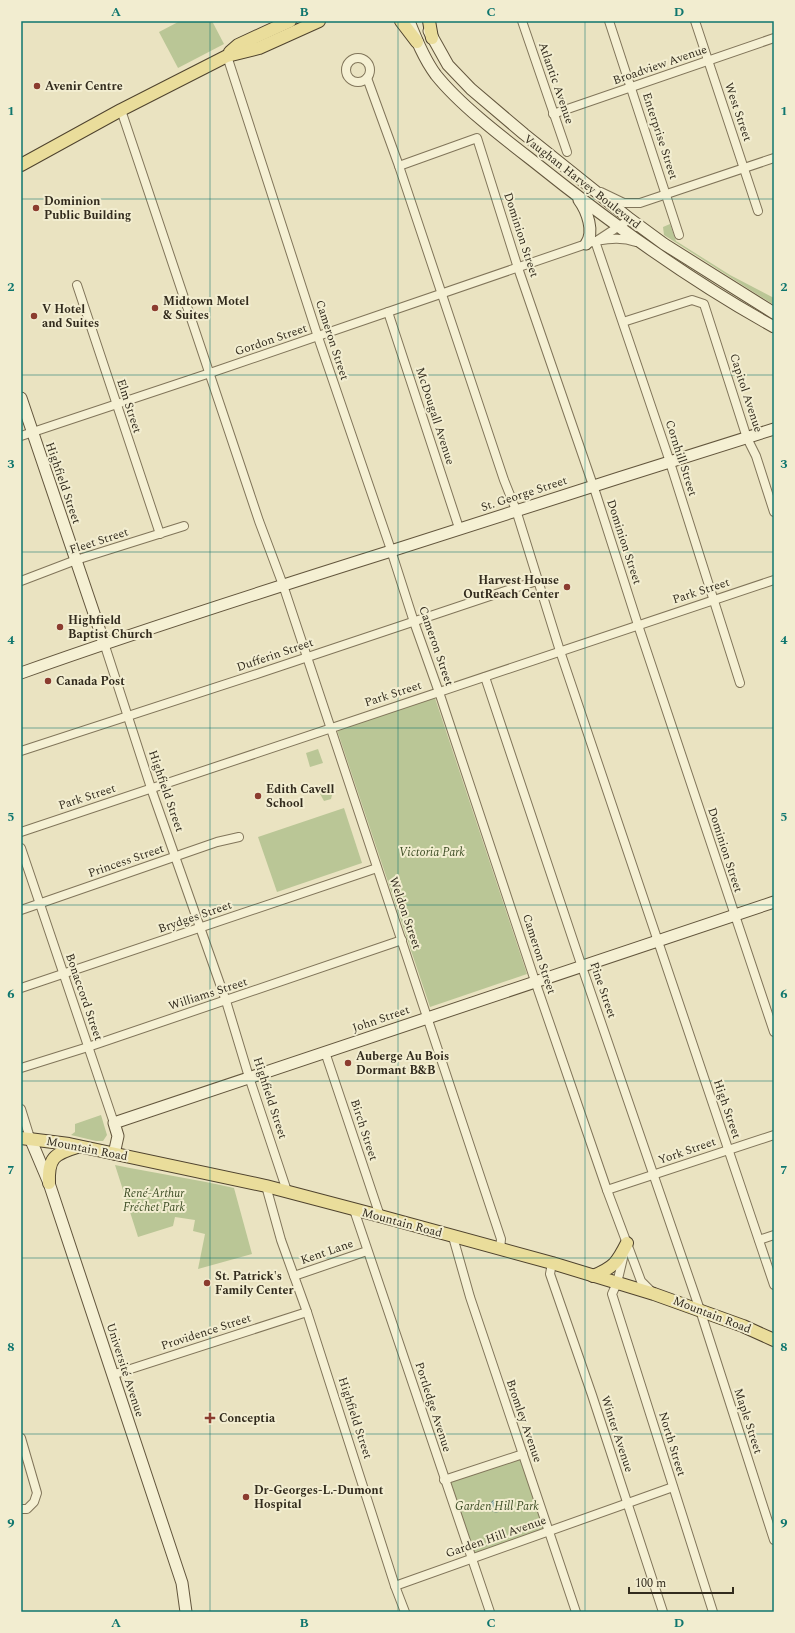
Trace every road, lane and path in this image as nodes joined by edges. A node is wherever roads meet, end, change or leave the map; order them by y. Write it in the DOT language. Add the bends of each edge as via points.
graph roads {
  1 [pos="290,21"];
  2 [pos="319,21"];
  3 [pos="402,21"];
  4 [pos="409,21"];
  5 [pos="424,21"];
  6 [pos="429,21"];
  7 [pos="522,21"];
  8 [pos="609,21"];
  9 [pos="695,21"];
  10 [pos="432,38"];
  11 [pos="774,38"];
  12 [pos="417,42"];
  13 [pos="226,56"];
  14 [pos="708,61"];
  15 [pos="367,78"];
  16 [pos="631,88"];
  17 [pos="121,110"];
  18 [pos="553,114"];
  19 [pos="567,152"];
  20 [pos="774,158"];
  21 [pos="21,165"];
  22 [pos="399,166"];
  23 [pos="744,167"];
  24 [pos="585,183"];
  25 [pos="666,194"];
  26 [pos="577,196"];
  27 [pos="758,211"];
  28 [pos="630,220"];
  29 [pos="618,228"];
  30 [pos="679,235"];
  31 [pos="591,243"];
  32 [pos="642,244"];
  33 [pos="518,268"];
  34 [pos="77,285"];
  35 [pos="442,294"];
  36 [pos="388,312"];
  37 [pos="774,313"];
  38 [pos="623,322"];
  39 [pos="774,327"];
  40 [pos="318,337"];
  41 [pos="210,373"];
  42 [pos="21,398"];
  43 [pos="116,404"];
  44 [pos="774,430"];
  45 [pos="32,432"];
  46 [pos="21,436"];
  47 [pos="747,438"];
  48 [pos="670,462"];
  49 [pos="593,486"];
  50 [pos="516,510"];
  51 [pos="774,512"];
  52 [pos="184,526"];
  53 [pos="460,528"];
  54 [pos="160,534"];
  55 [pos="392,551"];
  56 [pos="76,560"];
  57 [pos="774,580"];
  58 [pos="21,581"];
  59 [pos="537,581"];
  60 [pos="283,585"];
  61 [pos="714,600"];
  62 [pos="414,622"];
  63 [pos="638,625"];
  64 [pos="104,643"];
  65 [pos="560,651"];
  66 [pos="306,657"];
  67 [pos="21,672"];
  68 [pos="485,677"];
  69 [pos="740,683"];
  70 [pos="439,691"];
  71 [pos="128,716"];
  72 [pos="330,727"];
  73 [pos="21,751"];
  74 [pos="150,788"];
  75 [pos="21,832"];
  76 [pos="239,837"];
  77 [pos="21,848"];
  78 [pos="175,856"];
  79 [pos="377,868"];
  80 [pos="774,902"];
  81 [pos="39,903"];
  82 [pos="21,910"];
  83 [pos="735,915"];
  84 [pos="200,928"];
  85 [pos="402,940"];
  86 [pos="657,941"];
  87 [pos="582,967"];
  88 [pos="63,974"];
  89 [pos="535,981"];
  90 [pos="21,988"];
  91 [pos="226,1001"];
  92 [pos="427,1017"];
  93 [pos="774,1032"];
  94 [pos="88,1047"];
  95 [pos="325,1052"];
  96 [pos="21,1068"];
  97 [pos="249,1077"];
  98 [pos="21,1109"];
  99 [pos="114,1123"];
  100 [pos="774,1135"];
  101 [pos="26,1138"];
  102 [pos="81,1146"];
  103 [pos="728,1150"];
  104 [pos="114,1154"];
  105 [pos="654,1175"];
  106 [pos="49,1183"];
  107 [pos="266,1186"];
  108 [pos="607,1190"];
  109 [pos="287,1191"];
  110 [pos="354,1210"];
  111 [pos="380,1216"];
  112 [pos="774,1234"];
  113 [pos="453,1237"];
  114 [pos="758,1240"];
  115 [pos="627,1243"];
  116 [pos="500,1249"];
  117 [pos="367,1251"];
  118 [pos="552,1263"];
  119 [pos="294,1276"];
  120 [pos="593,1276"];
  121 [pos="617,1283"];
  122 [pos="774,1285"];
  123 [pos="654,1294"];
  124 [pos="700,1310"];
  125 [pos="307,1312"];
  126 [pos="772,1336"];
  127 [pos="112,1375"];
  128 [pos="21,1438"];
  129 [pos="523,1454"];
  130 [pos="444,1480"];
  131 [pos="673,1486"];
  132 [pos="627,1503"];
  133 [pos="21,1509"];
  134 [pos="549,1532"];
  135 [pos="774,1540"];
  136 [pos="472,1558"];
  137 [pos="394,1586"];
  138 [pos="186,1612"];
  139 [pos="404,1612"];
  140 [pos="490,1612"];
  141 [pos="576,1612"];
  142 [pos="663,1612"];
  143 [pos="714,1612"];
  1 -- 13 [label="main road" via="238,45"];
  2 -- 13 [label="main road" via="259,48"];
  3 -- 12 [label="main road"];
  4 -- 12 [label="main road, Vaughan Harvey Boulevard"];
  5 -- 10 [label="main road, Vaughan Harvey Boulevard"];
  6 -- 10 [label="main road"];
  7 -- 18 [label="street, Atlantic Avenue"];
  8 -- 16 [label="street, Enterprise Street"];
  9 -- 14 [label="street, West Street"];
  10 -- 24 [label="main road, Vaughan Harvey Boulevard" via="448,65 471,90"];
  11 -- 14 [label="street, Broadview Avenue"];
  12 -- 26 [label="main road, Vaughan Harvey Boulevard" via="436,74 461,101"];
  13 -- 17 [label="main road"];
  13 -- 40 [label="street, Cameron Street"];
  14 -- 16 [label="street, Broadview Avenue"];
  14 -- 23 [label="street, West Street"];
  15 -- 22 [label="street, High Street"];
  16 -- 18 [label="street, Broadview Avenue"];
  16 -- 25 [label="street, Enterprise Street"];
  17 -- 21 [label="main road"];
  17 -- 41 [label="street, Weldon Street"];
  18 -- 19 [label="street, Atlantic Avenue"];
  20 -- 23 [label="street"];
  22 -- 33 [label="street, Dominion Street" via="477,138"];
  22 -- 35 [label="street, High Street"];
  23 -- 25 [label="street"];
  23 -- 27 [label="street, West Street"];
  24 -- 25 [label="street" via="624,203 640,203"];
  24 -- 28 [label="main road, Vaughan Harvey Boulevard"];
  25 -- 30 [label="street, Enterprise Street"];
  26 -- 29 [label="main road, Vaughan Harvey Boulevard"];
  26 -- 31 [label="main road" via="587,216"];
  28 -- 29 [label="street, Gordon Street"];
  28 -- 37 [label="main road, Vaughan Harvey Boulevard" via="714,277"];
  29 -- 31 [label="street, Gordon Street"];
  29 -- 32 [label="main road, Vaughan Harvey Boulevard"];
  31 -- 32 [label="street, Gordon Street" via="628,239"];
  31 -- 33 [label="street, Gordon Street"];
  31 -- 38 [label="street, Cornhill Street"];
  32 -- 39 [label="main road, Vaughan Harvey Boulevard" via="725,299"];
  33 -- 35 [label="street, Gordon Street"];
  33 -- 49 [label="street, Dominion Street"];
  34 -- 43 [label="street, Elm Street"];
  35 -- 36 [label="street, Gordon Street"];
  35 -- 50 [label="street, High Street"];
  36 -- 40 [label="street, Gordon Street"];
  36 -- 53 [label="street, McDougall Avenue"];
  38 -- 47 [label="street, Capitol Avenue" via="692,300 704,304"];
  38 -- 48 [label="street, Cornhill Street"];
  40 -- 41 [label="street, Gordon Street"];
  40 -- 55 [label="street, Cameron Street"];
  41 -- 43 [label="street, Gordon Street"];
  41 -- 60 [label="street, Weldon Street"];
  42 -- 45 [label="main road, Highfield Street"];
  43 -- 45 [label="street, Gordon Street"];
  43 -- 54 [label="street, Elm Street"];
  44 -- 47 [label="main road, St. George Street"];
  45 -- 46 [label="street, Gordon Street"];
  45 -- 56 [label="main road, Highfield Street"];
  47 -- 48 [label="main road, St. George Street"];
  47 -- 51 [label="street, Capitol Avenue" via="756,456"];
  48 -- 49 [label="main road, St. George Street"];
  48 -- 61 [label="street, Cornhill Street"];
  49 -- 50 [label="main road, St. George Street"];
  49 -- 63 [label="street, Dominion Street"];
  50 -- 53 [label="main road, St. George Street"];
  50 -- 59 [label="street, High Street"];
  52 -- 54 [label="street, Fleet Street"];
  53 -- 55 [label="main road, St. George Street"];
  54 -- 56 [label="street, Fleet Street"];
  55 -- 60 [label="main road, St. George Street"];
  55 -- 62 [label="street, Cameron Street"];
  56 -- 58 [label="street, Fleet Street"];
  56 -- 64 [label="main road, Highfield Street"];
  57 -- 61 [label="street, Park Street"];
  59 -- 62 [label="street, Dufferin Street"];
  59 -- 65 [label="street, High Street"];
  60 -- 64 [label="main road, St. George Street"];
  60 -- 66 [label="street, Weldon Street"];
  61 -- 63 [label="street, Park Street"];
  61 -- 69 [label="street, Cornhill Street"];
  62 -- 66 [label="street, Dufferin Street"];
  62 -- 70 [label="street, Cameron Street"];
  63 -- 65 [label="street, Park Street"];
  63 -- 83 [label="street, Dominion Street"];
  64 -- 67 [label="main road, St. George Street"];
  64 -- 71 [label="street, Highfield Street"];
  65 -- 68 [label="street, Park Street"];
  65 -- 86 [label="street, High Street"];
  66 -- 71 [label="street, Dufferin Street"];
  66 -- 72 [label="street, Weldon Street"];
  68 -- 70 [label="street, Park Street"];
  68 -- 87 [label="street, Pine Street"];
  70 -- 72 [label="street, Park Street"];
  70 -- 89 [label="street, Cameron Street"];
  71 -- 73 [label="street, Dufferin Street"];
  71 -- 74 [label="street, Highfield Street"];
  72 -- 74 [label="street, Park Street"];
  72 -- 79 [label="street, Weldon Street"];
  74 -- 75 [label="street, Park Street"];
  74 -- 78 [label="street, Highfield Street"];
  76 -- 78 [label="street, Princess Street"];
  77 -- 81 [label="street, Bonaccord Street"];
  78 -- 81 [label="street, Princess Street"];
  78 -- 84 [label="street, Highfield Street"];
  79 -- 84 [label="street, Brydges Street"];
  79 -- 85 [label="street, Weldon Street"];
  80 -- 83 [label="main road, John Street"];
  81 -- 82 [label="street, Princess Street"];
  81 -- 88 [label="street, Bonaccord Street"];
  83 -- 86 [label="main road, John Street"];
  83 -- 93 [label="street, Dominion Street"];
  84 -- 88 [label="street, Brydges Street"];
  84 -- 91 [label="street, Highfield Street"];
  85 -- 91 [label="street, Williams Street"];
  85 -- 92 [label="street, Weldon Street"];
  86 -- 87 [label="main road, John Street"];
  86 -- 103 [label="street, High Street"];
  87 -- 89 [label="main road, John Street"];
  87 -- 105 [label="street, Pine Street"];
  88 -- 90 [label="street, Brydges Street"];
  88 -- 94 [label="street, Bonaccord Street"];
  89 -- 92 [label="main road, John Street"];
  89 -- 108 [label="street, Cameron Street"];
  91 -- 94 [label="street, Williams Street"];
  91 -- 97 [label="street, Highfield Street"];
  92 -- 95 [label="main road, John Street"];
  92 -- 116 [label="street, Weldon Street" via="501,1239"];
  94 -- 96 [label="street, Williams Street"];
  94 -- 99 [label="street, Bonaccord Street"];
  95 -- 97 [label="main road, John Street"];
  95 -- 111 [label="street, Birch Street"];
  97 -- 99 [label="main road, John Street"];
  97 -- 109 [label="street, Highfield Street"];
  98 -- 101 [label="street"];
  99 -- 104 [label="main road, Bonaccord Street" via="118,1136"];
  100 -- 103 [label="street, York Street"];
  101 -- 102 [label="main road, Mountain Road"];
  101 -- 106 [label="main road, Université Avenue"];
  102 -- 104 [label="main road, Mountain Road"];
  102 -- 106 [label="main road" via="62,1152 53,1159"];
  103 -- 105 [label="street, York Street"];
  103 -- 114 [label="street, High Street"];
  104 -- 107 [label="main road, Mountain Road"];
  105 -- 108 [label="street, York Street"];
  105 -- 124 [label="street, Pine Street"];
  106 -- 127 [label="main road, Université Avenue"];
  107 -- 109 [label="main road, Mountain Road"];
  107 -- 119 [label="street, Highfield Street"];
  108 -- 115 [label="street, Cameron Street"];
  109 -- 110 [label="main road, Mountain Road"];
  110 -- 111 [label="main road, Mountain Road"];
  110 -- 117 [label="street, Portledge Avenue"];
  111 -- 113 [label="main road, Mountain Road"];
  112 -- 114 [label="street"];
  113 -- 116 [label="main road, Mountain Road"];
  113 -- 129 [label="street, Bromley Avenue" via="470,1297"];
  114 -- 122 [label="street, High Street"];
  115 -- 120 [label="main road" via="618,1261 607,1270"];
  115 -- 121 [label="street"];
  115 -- 123 [label="street, Cameron Street" via="641,1281"];
  116 -- 118 [label="main road, Mountain Road"];
  117 -- 119 [label="street, Kent Lane"];
  117 -- 130 [label="street, Portledge Avenue"];
  118 -- 120 [label="main road, Mountain Road"];
  118 -- 132 [label="street, Winter Avenue" via="550,1274"];
  119 -- 125 [label="street, Highfield Street"];
  120 -- 121 [label="main road, Mountain Road"];
  121 -- 123 [label="main road, Mountain Road"];
  121 -- 131 [label="street, North Street" via="612,1294"];
  123 -- 124 [label="main road, Mountain Road"];
  124 -- 126 [label="main road, Mountain Road"];
  124 -- 135 [label="street, Maple Street"];
  125 -- 127 [label="street, Providence Street"];
  125 -- 137 [label="street, Highfield Street"];
  127 -- 138 [label="main road, Université Avenue" via="182,1583"];
  128 -- 133 [label="street" via="37,1493 34,1502 27,1509"];
  129 -- 130 [label="street"];
  129 -- 134 [label="street, Bromley Avenue"];
  130 -- 136 [label="street, Portledge Avenue"];
  131 -- 132 [label="street, Garden Hill Avenue"];
  131 -- 143 [label="street, North Street"];
  132 -- 134 [label="street, Garden Hill Avenue"];
  132 -- 142 [label="street, Winter Avenue"];
  134 -- 136 [label="street, Garden Hill Avenue"];
  134 -- 141 [label="street, Bromley Avenue"];
  136 -- 137 [label="street, Garden Hill Avenue"];
  136 -- 140 [label="street, Portledge Avenue"];
  137 -- 139 [label="street, Highfield Street"];
}
